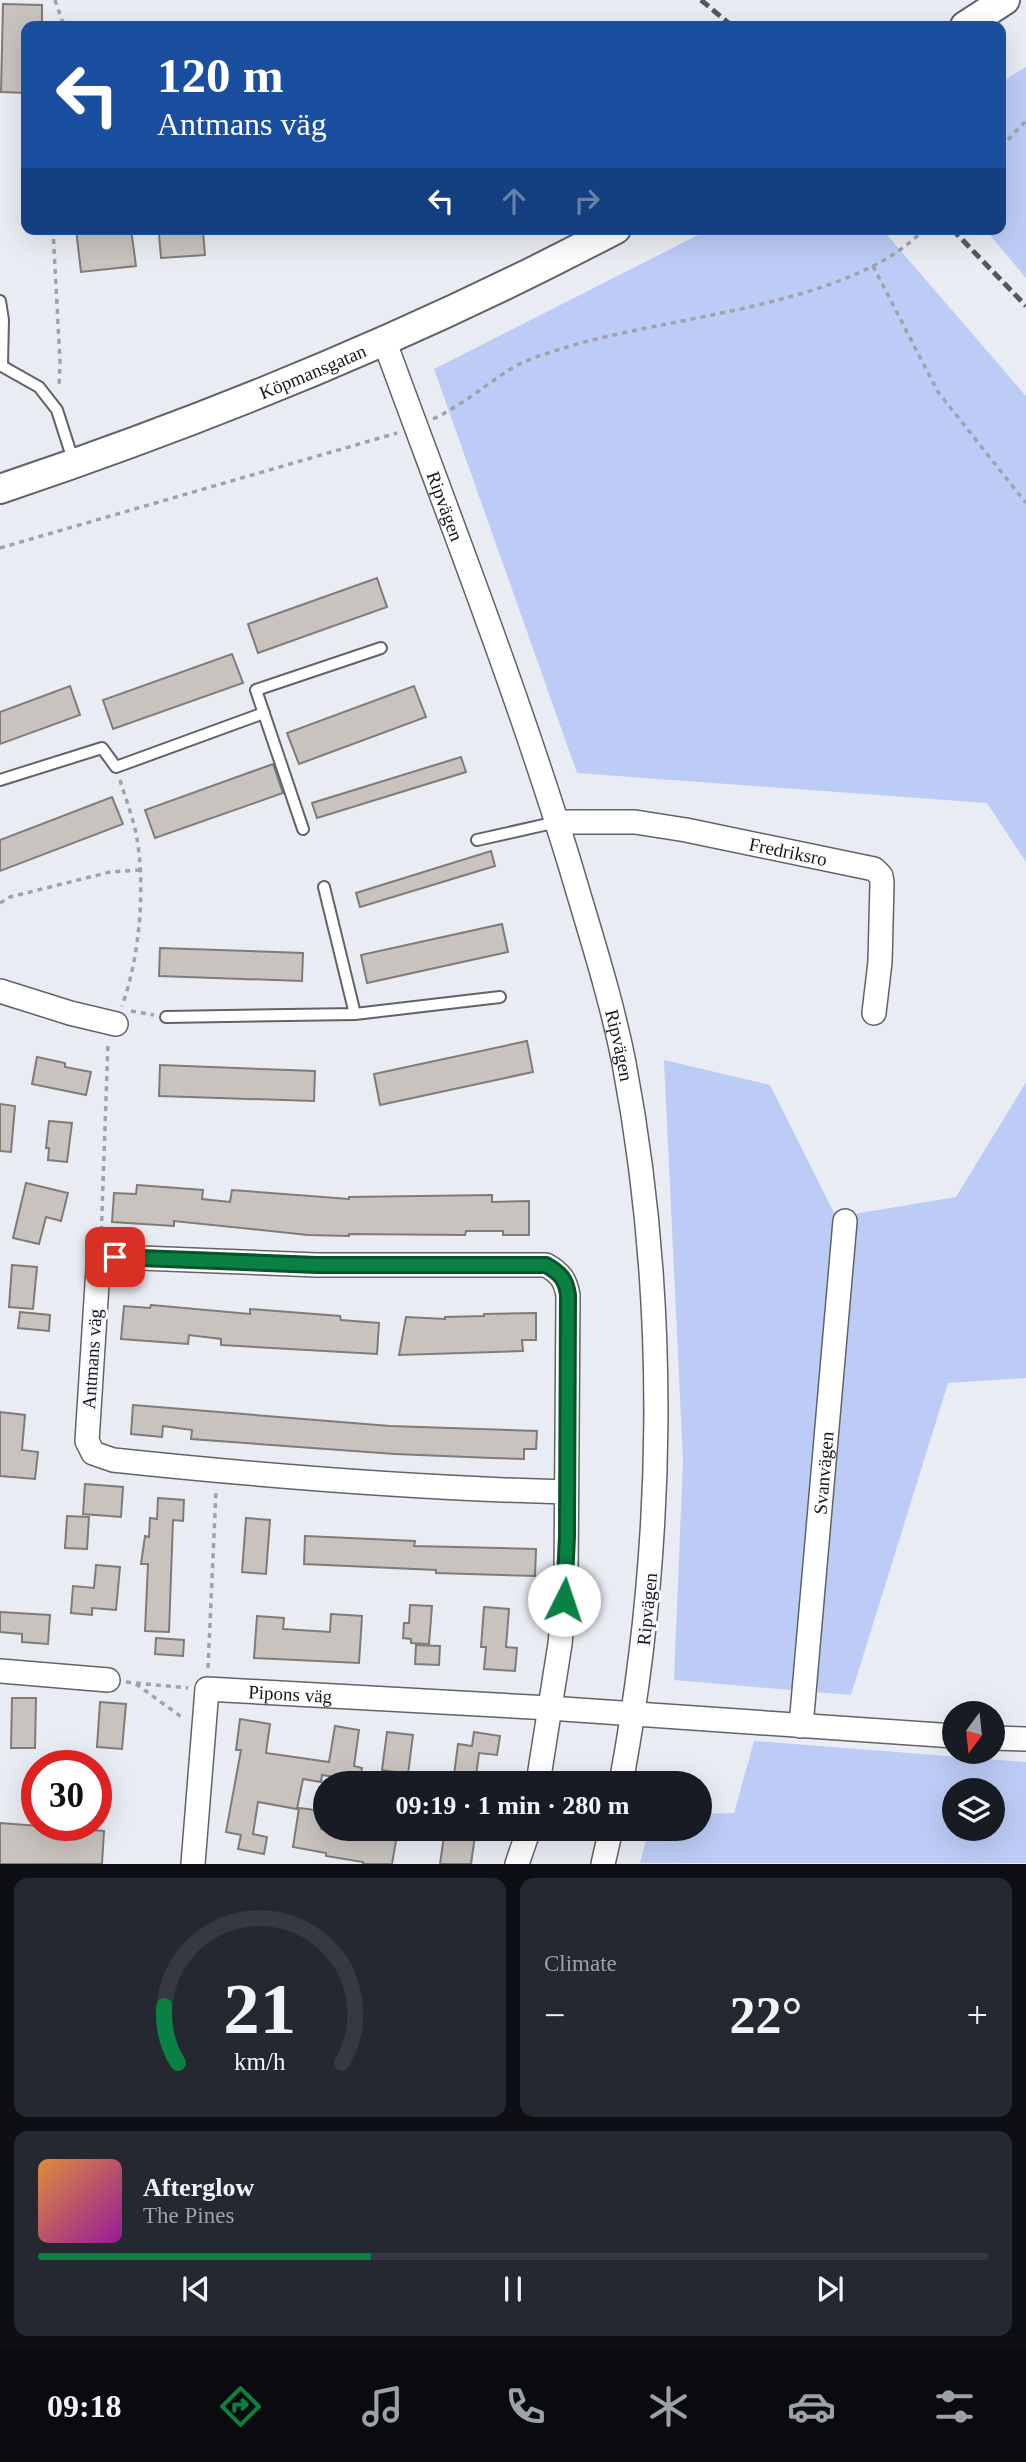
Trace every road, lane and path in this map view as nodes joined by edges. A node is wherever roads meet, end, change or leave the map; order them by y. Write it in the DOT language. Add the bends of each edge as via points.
graph roads {
  1 [pos="55,0"];
  2 [pos="1005,0"];
  3 [pos="62,21"];
  4 [pos="973,21"];
  5 [pos="1026,121"];
  6 [pos="1006,142"];
  7 [pos="53,235"];
  8 [pos="603,235"];
  9 [pos="917,235"];
  10 [pos="873,266"];
  11 [pos="0,302"];
  12 [pos="384,340"];
  13 [pos="1,365"];
  14 [pos="57,410"];
  15 [pos="416,427"];
  16 [pos="74,464"];
  17 [pos="0,489"];
  18 [pos="1026,503"];
  19 [pos="0,548"];
  20 [pos="382,648"];
  21 [pos="264,713"];
  22 [pos="0,780"];
  23 [pos="557,822"];
  24 [pos="303,829"];
  25 [pos="477,840"];
  26 [pos="140,870"];
  27 [pos="324,887"];
  28 [pos="0,903"];
  29 [pos="0,991"];
  30 [pos="500,997"];
  31 [pos="874,1013"];
  32 [pos="355,1014"];
  33 [pos="118,1016"];
  34 [pos="166,1017"];
  35 [pos="845,1221"];
  36 [pos="217,1471"];
  37 [pos="566,1492"];
  38 [pos="0,1671"];
  39 [pos="108,1680"];
  40 [pos="134,1683"];
  41 [pos="207,1689"];
  42 [pos="549,1708"];
  43 [pos="634,1713"];
  44 [pos="801,1726"];
  45 [pos="203,1733"];
  46 [pos="942,1734"];
  47 [pos="1005,1739"];
  48 [pos="1026,1740"];
  49 [pos="540,1771"];
  50 [pos="623,1771"];
  51 [pos="525,1841"];
  52 [pos="608,1841"];
  53 [pos="192,1864"];
  54 [pos="517,1864"];
  55 [pos="603,1864"];
  1 -- 3 [label="path"];
  2 -- 4 [label="street"];
  5 -- 6 [label="path"];
  7 -- 14 [label="path" via="60,362"];
  8 -- 12 [label="street, Köpmansgatan"];
  9 -- 10 [label="path"];
  10 -- 15 [label="path" via="813,289 564,348 517,365 458,407"];
  10 -- 18 [label="path" via="938,391"];
  11 -- 13 [label="lane"];
  12 -- 15 [label="street, Ripvägen"];
  12 -- 16 [label="street, Köpmansgatan" via="236,403"];
  13 -- 14 [label="lane" via="39,387"];
  14 -- 16 [label="lane"];
  15 -- 19 [label="path"];
  15 -- 23 [label="street, Ripvägen"];
  16 -- 17 [label="street, Köpmansgatan"];
  20 -- 21 [label="lane" via="256,690"];
  21 -- 22 [label="lane" via="116,767 102,748"];
  21 -- 24 [label="lane"];
  23 -- 25 [label="lane"];
  23 -- 31 [label="street, Fredriksro" via="648,824 873,869 882,883"];
  23 -- 43 [label="street, Ripvägen" via="604,976 623,1059 647,1236 656,1476 649,1595"];
  26 -- 28 [label="path" via="110,872"];
  27 -- 32 [label="lane"];
  29 -- 33 [label="street" via="69,1013"];
  30 -- 32 [label="lane"];
  32 -- 34 [label="lane"];
  33 -- 34 [label="path"];
  35 -- 44 [label="street, Svanvägen"];
  36 -- 37 [label="street, Antmans väg"];
  36 -- 37 [label="street, Antmans väg" via="113,1460 93,1453 87,1441 98,1268 103,1260 546,1265 559,1273 568,1295"];
  36 -- 41 [label="path"];
  37 -- 42 [label="street, Antmans väg" via="566,1579"];
  38 -- 39 [label="street"];
  39 -- 40 [label="path"];
  40 -- 41 [label="path"];
  40 -- 45 [label="path"];
  41 -- 42 [label="street, Pipons väg"];
  41 -- 45 [label="street"];
  42 -- 43 [label="street, Pipons väg"];
  42 -- 49 [label="street"];
  43 -- 44 [label="street, Pipons väg"];
  43 -- 50 [label="street, Ripvägen"];
  44 -- 46 [label="street, Pipons väg"];
  45 -- 53 [label="street"];
  47 -- 48 [label="street"];
  51 -- 54 [label="street"];
  52 -- 55 [label="street"];
}
